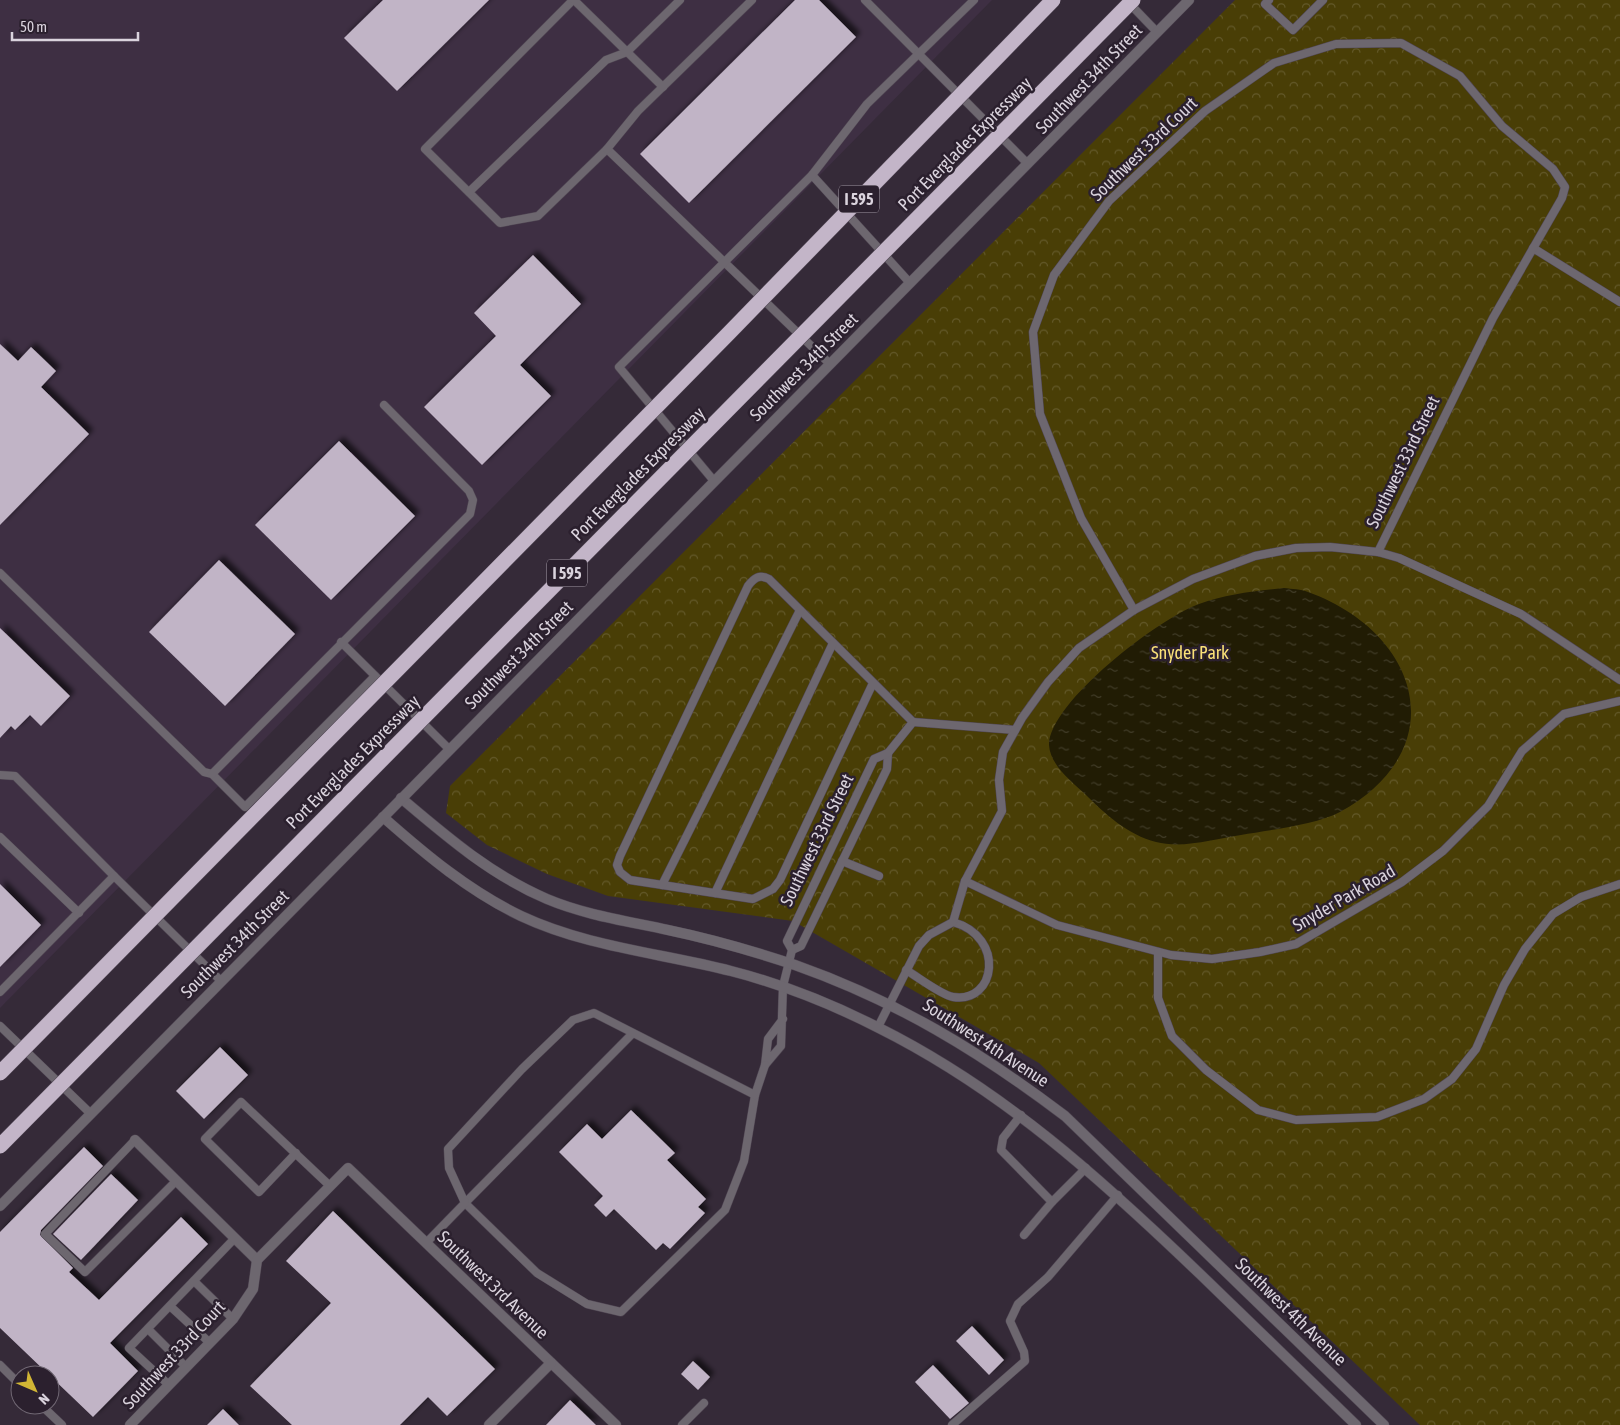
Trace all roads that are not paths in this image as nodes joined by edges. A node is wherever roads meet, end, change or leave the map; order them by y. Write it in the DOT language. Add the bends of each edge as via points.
graph roads {
  1 [pos="573,0"];
  2 [pos="680,0"];
  3 [pos="752,0"];
  4 [pos="865,0"];
  5 [pos="974,0"];
  6 [pos="1053,0"];
  7 [pos="1127,0"];
  8 [pos="1133,0"];
  9 [pos="1188,0"];
  10 [pos="1269,0"];
  11 [pos="1323,0"];
  12 [pos="1157,32"];
  13 [pos="627,52"];
  14 [pos="920,55"];
  15 [pos="663,87"];
  16 [pos="607,149"];
  17 [pos="1028,164"];
  18 [pos="1553,169"];
  19 [pos="812,175"];
  20 [pos="468,192"];
  21 [pos="1533,248"];
  22 [pos="724,262"];
  23 [pos="910,283"];
  24 [pos="1620,302"];
  25 [pos="830,364"];
  26 [pos="384,405"];
  27 [pos="714,481"];
  28 [pos="1378,552"];
  29 [pos="0,573"];
  30 [pos="800,610"];
  31 [pos="1134,610"];
  32 [pos="341,642"];
  33 [pos="833,643"];
  34 [pos="375,676"];
  35 [pos="1620,680"];
  36 [pos="873,683"];
  37 [pos="1620,701"];
  38 [pos="913,722"];
  39 [pos="1015,730"];
  40 [pos="449,749"];
  41 [pos="888,753"];
  42 [pos="212,774"];
  43 [pos="0,776"];
  44 [pos="401,798"];
  45 [pos="383,817"];
  46 [pos="0,837"];
  47 [pos="842,861"];
  48 [pos="114,876"];
  49 [pos="879,876"];
  50 [pos="965,881"];
  51 [pos="1620,884"];
  52 [pos="662,885"];
  53 [pos="715,893"];
  54 [pos="79,912"];
  55 [pos="953,922"];
  56 [pos="792,950"];
  57 [pos="1158,952"];
  58 [pos="789,964"];
  59 [pos="906,970"];
  60 [pos="221,981"];
  61 [pos="783,986"];
  62 [pos="0,992"];
  63 [pos="889,1004"];
  64 [pos="783,1019"];
  65 [pos="0,1026"];
  66 [pos="878,1027"];
  67 [pos="632,1034"];
  68 [pos="765,1065"];
  69 [pos="0,1073"];
  70 [pos="755,1095"];
  71 [pos="91,1114"];
  72 [pos="1021,1115"];
  73 [pos="135,1140"];
  74 [pos="0,1146"];
  75 [pos="296,1153"];
  76 [pos="1086,1168"];
  77 [pos="176,1180"];
  78 [pos="330,1186"];
  79 [pos="1118,1196"];
  80 [pos="1052,1202"];
  81 [pos="465,1203"];
  82 [pos="0,1206"];
  83 [pos="1024,1235"];
  84 [pos="235,1238"];
  85 [pos="426,1243"];
  86 [pos="257,1260"];
  87 [pos="194,1281"];
  88 [pos="170,1306"];
  89 [pos="233,1319"];
  90 [pos="148,1329"];
  91 [pos="210,1343"];
  92 [pos="551,1363"];
  93 [pos="0,1366"];
  94 [pos="186,1367"];
  95 [pos="10,1376"];
  96 [pos="169,1385"];
  97 [pos="704,1403"];
  98 [pos="52,1415"];
  99 [pos="62,1425"];
  100 [pos="130,1425"];
  101 [pos="489,1425"];
  102 [pos="616,1425"];
  103 [pos="682,1425"];
  104 [pos="952,1425"];
  105 [pos="1356,1425"];
  106 [pos="1384,1425"];
  1 -- 13 [label="lane"];
  1 -- 20 [label="lane" via="425,150"];
  2 -- 13 [label="lane"];
  3 -- 15 [label="lane"];
  4 -- 14 [label="lane"];
  5 -- 14 [label="lane"];
  6 -- 69 [label="highway, Port Everglades Expressway / I 595, bridge"];
  7 -- 12 [label="lane"];
  8 -- 74 [label="highway, Port Everglades Expressway / I 595, bridge"];
  9 -- 12 [label="street, Southwest 34th Street"];
  10 -- 11 [label="lane" via="1265,4 1293,30"];
  12 -- 17 [label="street, Southwest 34th Street"];
  13 -- 15 [label="lane"];
  13 -- 20 [label="lane" via="606,60"];
  14 -- 17 [label="lane"];
  14 -- 19 [label="lane" via="867,104"];
  15 -- 16 [label="lane"];
  16 -- 20 [label="lane" via="538,216 500,223"];
  16 -- 22 [label="lane"];
  17 -- 23 [label="street, Southwest 34th Street"];
  18 -- 21 [label="lane, Southwest 33rd Street" via="1565,187"];
  18 -- 31 [label="lane, Southwest 33rd Court" via="1502,126 1460,76 1401,43 1336,44 1274,63 1205,111 1108,201 1054,274 1033,332 1040,414 1081,518"];
  19 -- 22 [label="lane"];
  19 -- 23 [label="lane"];
  21 -- 24 [label="lane"];
  21 -- 28 [label="lane, Southwest 33rd Street" via="1476,350"];
  22 -- 25 [label="lane"];
  22 -- 27 [label="lane" via="619,367"];
  23 -- 25 [label="street, Southwest 34th Street"];
  25 -- 27 [label="street, Southwest 34th Street"];
  26 -- 32 [label="lane" via="469,491 473,500 470,514"];
  27 -- 40 [label="street, Southwest 34th Street"];
  28 -- 31 [label="lane, Southwest 33rd Street" via="1330,547 1296,548 1255,556 1193,578"];
  28 -- 35 [label="lane" via="1399,558 1521,614"];
  29 -- 42 [label="lane" via="204,772"];
  30 -- 33 [label="lane"];
  30 -- 52 [label="lane"];
  30 -- 52 [label="lane" via="763,576 752,580 748,586 617,865 630,880"];
  31 -- 39 [label="lane, Southwest 33rd Street" via="1079,648 1048,682"];
  32 -- 34 [label="lane"];
  32 -- 42 [label="lane"];
  33 -- 36 [label="lane"];
  33 -- 53 [label="lane"];
  34 -- 40 [label="lane"];
  34 -- 42 [label="lane" via="245,807"];
  36 -- 38 [label="lane"];
  36 -- 53 [label="lane" via="780,880 773,889 753,898"];
  37 -- 57 [label="lane, Snyder Park Road" via="1564,714 1522,751 1488,806 1442,851 1402,882 1296,944 1212,959"];
  38 -- 39 [label="lane"];
  38 -- 41 [label="lane, Southwest 33rd Street"];
  39 -- 50 [label="lane, Southwest 33rd Street" via="1003,752 999,780 1002,811"];
  40 -- 44 [label="street, Southwest 34th Street"];
  41 -- 47 [label="lane, Southwest 33rd Street" via="887,768"];
  41 -- 56 [label="lane, Southwest 33rd Street" via="874,759 787,941"];
  43 -- 48 [label="lane" via="14,776"];
  44 -- 45 [label="street, Southwest 34th Street"];
  44 -- 58 [label="street, Southwest 4th Avenue" via="460,848 508,880 548,899 588,913 727,944"];
  45 -- 60 [label="street, Southwest 34th Street"];
  45 -- 61 [label="street, Southwest 4th Avenue" via="468,887 522,916 580,937 730,970"];
  46 -- 54 [label="lane"];
  47 -- 49 [label="lane"];
  47 -- 56 [label="lane, Southwest 33rd Street" via="801,946"];
  48 -- 54 [label="lane"];
  48 -- 60 [label="lane"];
  50 -- 55 [label="lane, Southwest 33rd Street"];
  50 -- 57 [label="lane, Snyder Park Road" via="1057,925"];
  51 -- 57 [label="lane" via="1581,897 1553,914 1525,949 1504,985 1476,1049 1452,1080 1424,1099 1377,1117 1296,1120 1258,1110 1206,1070 1172,1036 1158,998"];
  52 -- 53 [label="lane"];
  54 -- 62 [label="lane"];
  55 -- 59 [label="lane" via="929,935"];
  55 -- 59 [label="lane" via="965,925 988,949 987,980 978,990 966,997 952,997"];
  56 -- 58 [label="lane, Southwest 33rd Street"];
  58 -- 61 [label="lane, Southwest 33rd Street"];
  58 -- 63 [label="street, Southwest 4th Avenue" via="849,985"];
  59 -- 63 [label="lane"];
  60 -- 71 [label="street, Southwest 34th Street"];
  61 -- 64 [label="lane, Southwest 33rd Street"];
  61 -- 66 [label="street, Southwest 4th Avenue"];
  63 -- 66 [label="lane"];
  63 -- 106 [label="street, Southwest 4th Avenue" via="961,1042 1065,1116"];
  64 -- 68 [label="lane" via="768,1039"];
  64 -- 68 [label="lane, Southwest 33rd Street" via="781,1046"];
  65 -- 71 [label="lane"];
  66 -- 72 [label="street, Southwest 4th Avenue" via="929,1054"];
  67 -- 70 [label="lane"];
  67 -- 81 [label="lane"];
  67 -- 81 [label="lane" via="594,1013 572,1020 522,1069 448,1150 449,1168"];
  68 -- 70 [label="lane"];
  70 -- 81 [label="lane" via="744,1161 725,1210 621,1312 587,1304 537,1273"];
  71 -- 82 [label="street, Southwest 34th Street"];
  72 -- 76 [label="street, Southwest 4th Avenue"];
  72 -- 80 [label="lane" via="1002,1138 1001,1150"];
  73 -- 77 [label="street"];
  73 -- 77 [label="lane" via="45,1234 85,1272"];
  75 -- 75 [label="lane" via="241,1102 205,1139 259,1192"];
  75 -- 78 [label="lane"];
  76 -- 79 [label="street, Southwest 4th Avenue"];
  76 -- 80 [label="lane"];
  77 -- 84 [label="street"];
  78 -- 85 [label="street, Southwest 3rd Avenue" via="348,1168"];
  78 -- 86 [label="street"];
  79 -- 104 [label="lane" via="1048,1277 1018,1304 1010,1321 1025,1361"];
  79 -- 105 [label="street, Southwest 4th Avenue"];
  80 -- 83 [label="lane"];
  81 -- 85 [label="lane"];
  84 -- 86 [label="street"];
  84 -- 87 [label="lane"];
  85 -- 92 [label="street, Southwest 3rd Avenue"];
  86 -- 89 [label="street, Southwest 33rd Court" via="253,1289"];
  87 -- 88 [label="lane"];
  87 -- 89 [label="lane"];
  88 -- 90 [label="lane"];
  88 -- 91 [label="lane"];
  89 -- 91 [label="street, Southwest 33rd Court"];
  90 -- 94 [label="lane"];
  90 -- 96 [label="lane" via="129,1348"];
  91 -- 94 [label="street, Southwest 33rd Court"];
  92 -- 101 [label="street"];
  92 -- 102 [label="street, Southwest 3rd Avenue"];
  93 -- 95 [label="lane"];
  94 -- 96 [label="street, Southwest 33rd Court"];
  96 -- 100 [label="street, Southwest 33rd Court"];
  97 -- 103 [label="lane"];
  98 -- 99 [label="lane"];
}
